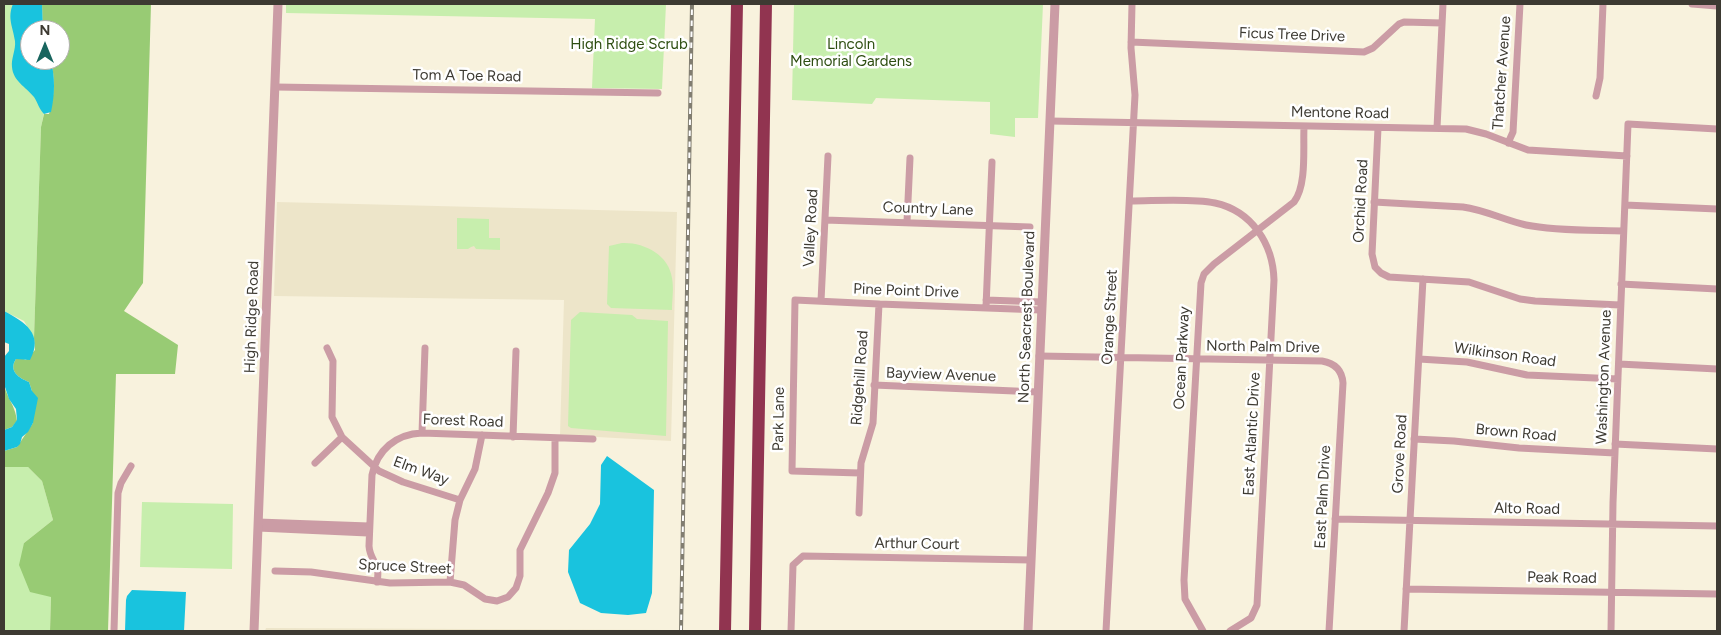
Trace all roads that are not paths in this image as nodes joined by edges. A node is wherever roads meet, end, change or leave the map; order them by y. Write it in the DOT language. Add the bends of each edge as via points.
graph roads {
  1 [pos="278,4"];
  2 [pos="737,4"];
  3 [pos="766,4"];
  4 [pos="1055,4"];
  5 [pos="1132,4"];
  6 [pos="1443,4"];
  7 [pos="1520,4"];
  8 [pos="1603,4"];
  9 [pos="1692,4"];
  10 [pos="1717,6"];
  11 [pos="1442,23"];
  12 [pos="1130,42"];
  13 [pos="275,87"];
  14 [pos="658,93"];
  15 [pos="1596,96"];
  16 [pos="1050,121"];
  17 [pos="1134,123"];
  18 [pos="1304,127"];
  19 [pos="1378,128"];
  20 [pos="1437,128"];
  21 [pos="1717,129"];
  22 [pos="1508,143"];
  23 [pos="828,156"];
  24 [pos="1627,156"];
  25 [pos="910,158"];
  26 [pos="992,162"];
  27 [pos="1130,201"];
  28 [pos="1374,202"];
  29 [pos="1624,205"];
  30 [pos="1717,209"];
  31 [pos="825,220"];
  32 [pos="907,222"];
  33 [pos="989,225"];
  34 [pos="1030,227"];
  35 [pos="1258,230"];
  36 [pos="1623,231"];
  37 [pos="1423,279"];
  38 [pos="1621,284"];
  39 [pos="1717,289"];
  40 [pos="795,300"];
  41 [pos="821,301"];
  42 [pos="878,304"];
  43 [pos="986,304"];
  44 [pos="1620,305"];
  45 [pos="1042,306"];
  46 [pos="327,348"];
  47 [pos="425,348"];
  48 [pos="516,351"];
  49 [pos="1039,356"];
  50 [pos="1121,357"];
  51 [pos="1196,359"];
  52 [pos="1418,359"];
  53 [pos="1270,360"];
  54 [pos="1619,364"];
  55 [pos="1335,366"];
  56 [pos="1717,369"];
  57 [pos="1618,379"];
  58 [pos="874,385"];
  59 [pos="1038,392"];
  60 [pos="422,433"];
  61 [pos="482,436"];
  62 [pos="513,437"];
  63 [pos="342,438"];
  64 [pos="555,439"];
  65 [pos="593,439"];
  66 [pos="1414,439"];
  67 [pos="1615,444"];
  68 [pos="1717,449"];
  69 [pos="1615,453"];
  70 [pos="315,463"];
  71 [pos="374,465"];
  72 [pos="132,466"];
  73 [pos="860,473"];
  74 [pos="460,500"];
  75 [pos="859,513"];
  76 [pos="1336,520"];
  77 [pos="1410,521"];
  78 [pos="1612,524"];
  79 [pos="258,525"];
  80 [pos="1717,526"];
  81 [pos="369,530"];
  82 [pos="1030,560"];
  83 [pos="275,571"];
  84 [pos="377,582"];
  85 [pos="450,582"];
  86 [pos="1406,589"];
  87 [pos="1611,593"];
  88 [pos="1717,594"];
  89 [pos="114,631"];
  90 [pos="254,631"];
  91 [pos="725,631"];
  92 [pos="755,631"];
  93 [pos="790,631"];
  94 [pos="1028,631"];
  95 [pos="1106,631"];
  96 [pos="1203,631"];
  97 [pos="1230,631"];
  98 [pos="1329,631"];
  99 [pos="1404,631"];
  100 [pos="1611,631"];
  1 -- 13 [label="street, High Ridge Road"];
  2 -- 91 [label="highway"];
  3 -- 92 [label="highway"];
  4 -- 16 [label="street, North Seacrest Boulevard"];
  5 -- 12 [label="street, Orange Street"];
  6 -- 11 [label="street"];
  7 -- 22 [label="street, Thatcher Avenue" via="1513,132"];
  8 -- 15 [label="street" via="1600,78"];
  9 -- 10 [label="street"];
  11 -- 12 [label="street, Ficus Tree Drive" via="1404,22 1364,52"];
  11 -- 20 [label="street"];
  12 -- 17 [label="street, Orange Street" via="1135,85"];
  13 -- 14 [label="street, Tom A Toe Road"];
  13 -- 79 [label="street, High Ridge Road"];
  16 -- 17 [label="street, Mentone Road"];
  16 -- 45 [label="street, North Seacrest Boulevard"];
  17 -- 18 [label="street, Mentone Road"];
  17 -- 27 [label="street, Orange Street"];
  18 -- 19 [label="street, Mentone Road"];
  18 -- 35 [label="street, Ocean Parkway" via="1302,181 1298,197"];
  19 -- 20 [label="street, Mentone Road"];
  19 -- 28 [label="street, Orchid Road"];
  20 -- 22 [label="street, Mentone Road" via="1476,131"];
  21 -- 24 [label="street, Washington Avenue" via="1628,124"];
  22 -- 24 [label="street, Mentone Road" via="1536,151"];
  23 -- 31 [label="street, Valley Road"];
  24 -- 29 [label="street, Washington Avenue"];
  25 -- 32 [label="street"];
  26 -- 33 [label="street"];
  27 -- 35 [label="street, East Atlantic Drive" via="1216,203 1240,213"];
  27 -- 50 [label="street, Orange Street"];
  28 -- 36 [label="street" via="1470,208 1534,226"];
  28 -- 37 [label="street, Orchid Road" via="1372,259 1375,267 1394,278"];
  29 -- 30 [label="street"];
  29 -- 36 [label="street, Washington Avenue"];
  31 -- 32 [label="street, Country Lane"];
  31 -- 41 [label="street, Valley Road"];
  32 -- 33 [label="street, Country Lane"];
  33 -- 34 [label="street, Country Lane"];
  33 -- 43 [label="street"];
  35 -- 51 [label="street, Ocean Parkway" via="1202,277"];
  35 -- 53 [label="street, East Atlantic Drive" via="1269,249 1274,270"];
  36 -- 38 [label="street, Washington Avenue"];
  37 -- 44 [label="street" via="1469,282 1535,301"];
  37 -- 52 [label="street, Grove Road"];
  38 -- 39 [label="street"];
  38 -- 44 [label="street, Washington Avenue"];
  40 -- 41 [label="street, Pine Point Drive"];
  40 -- 73 [label="street, Park Lane" via="792,471"];
  41 -- 42 [label="street, Pine Point Drive"];
  42 -- 43 [label="street, Pine Point Drive"];
  42 -- 58 [label="street, Ridgehill Road"];
  43 -- 45 [label="street, Pine Point Drive"];
  44 -- 54 [label="street, Washington Avenue"];
  45 -- 49 [label="street, North Seacrest Boulevard"];
  46 -- 63 [label="street" via="333,361 332,417"];
  47 -- 60 [label="street"];
  48 -- 62 [label="street"];
  49 -- 50 [label="street, North Palm Drive"];
  49 -- 59 [label="street, North Seacrest Boulevard"];
  50 -- 51 [label="street, North Palm Drive"];
  50 -- 95 [label="street, Orange Street"];
  51 -- 53 [label="street, North Palm Drive"];
  51 -- 96 [label="street, Ocean Parkway" via="1184,588 1185,599"];
  52 -- 57 [label="street, Wilkinson Road" via="1468,362 1527,374"];
  52 -- 66 [label="street, Grove Road"];
  53 -- 55 [label="street, North Palm Drive" via="1322,361"];
  53 -- 97 [label="street, East Atlantic Drive" via="1256,605 1251,618"];
  54 -- 56 [label="street"];
  54 -- 57 [label="street, Washington Avenue"];
  55 -- 76 [label="street, East Palm Drive" via="1343,383"];
  57 -- 67 [label="street, Washington Avenue"];
  58 -- 59 [label="street, Bayview Avenue"];
  58 -- 73 [label="street, Ridgehill Road" via="872,423"];
  59 -- 82 [label="street, North Seacrest Boulevard"];
  60 -- 61 [label="street, Forest Road"];
  60 -- 71 [label="street, Forest Road" via="406,435 392,442"];
  61 -- 62 [label="street, Forest Road"];
  61 -- 74 [label="street" via="475,469"];
  62 -- 64 [label="street, Forest Road"];
  63 -- 70 [label="street"];
  63 -- 71 [label="street, Elm Way"];
  64 -- 65 [label="street, Forest Road"];
  64 -- 85 [label="street, Spruce Street" via="555,474 520,550 520,576 516,588 508,597 497,601 485,600 464,585"];
  66 -- 69 [label="street, Brown Road"];
  66 -- 77 [label="street, Grove Road"];
  67 -- 68 [label="street"];
  67 -- 69 [label="street, Washington Avenue"];
  69 -- 78 [label="street, Washington Avenue"];
  71 -- 74 [label="street, Elm Way" via="379,471 403,482"];
  71 -- 81 [label="street"];
  72 -- 89 [label="street" via="118,493"];
  73 -- 75 [label="street, Ridgehill Road"];
  74 -- 85 [label="street" via="455,520"];
  76 -- 77 [label="street, Alto Road"];
  76 -- 98 [label="street, East Palm Drive"];
  77 -- 78 [label="street, Alto Road"];
  77 -- 86 [label="street, Grove Road"];
  78 -- 80 [label="street, Alto Road"];
  78 -- 87 [label="street, Washington Avenue"];
  79 -- 81 [label="street"];
  79 -- 90 [label="street, High Ridge Road"];
  81 -- 84 [label="street" via="369,550 378,569"];
  82 -- 93 [label="street, Arthur Court" via="803,556 792,565"];
  82 -- 94 [label="street, North Seacrest Boulevard"];
  83 -- 84 [label="street, Spruce Street" via="310,572"];
  84 -- 85 [label="street, Spruce Street"];
  86 -- 87 [label="street, Peak Road"];
  86 -- 99 [label="street, Grove Road"];
  87 -- 88 [label="street, Peak Road"];
  87 -- 100 [label="street, Washington Avenue"];
}
